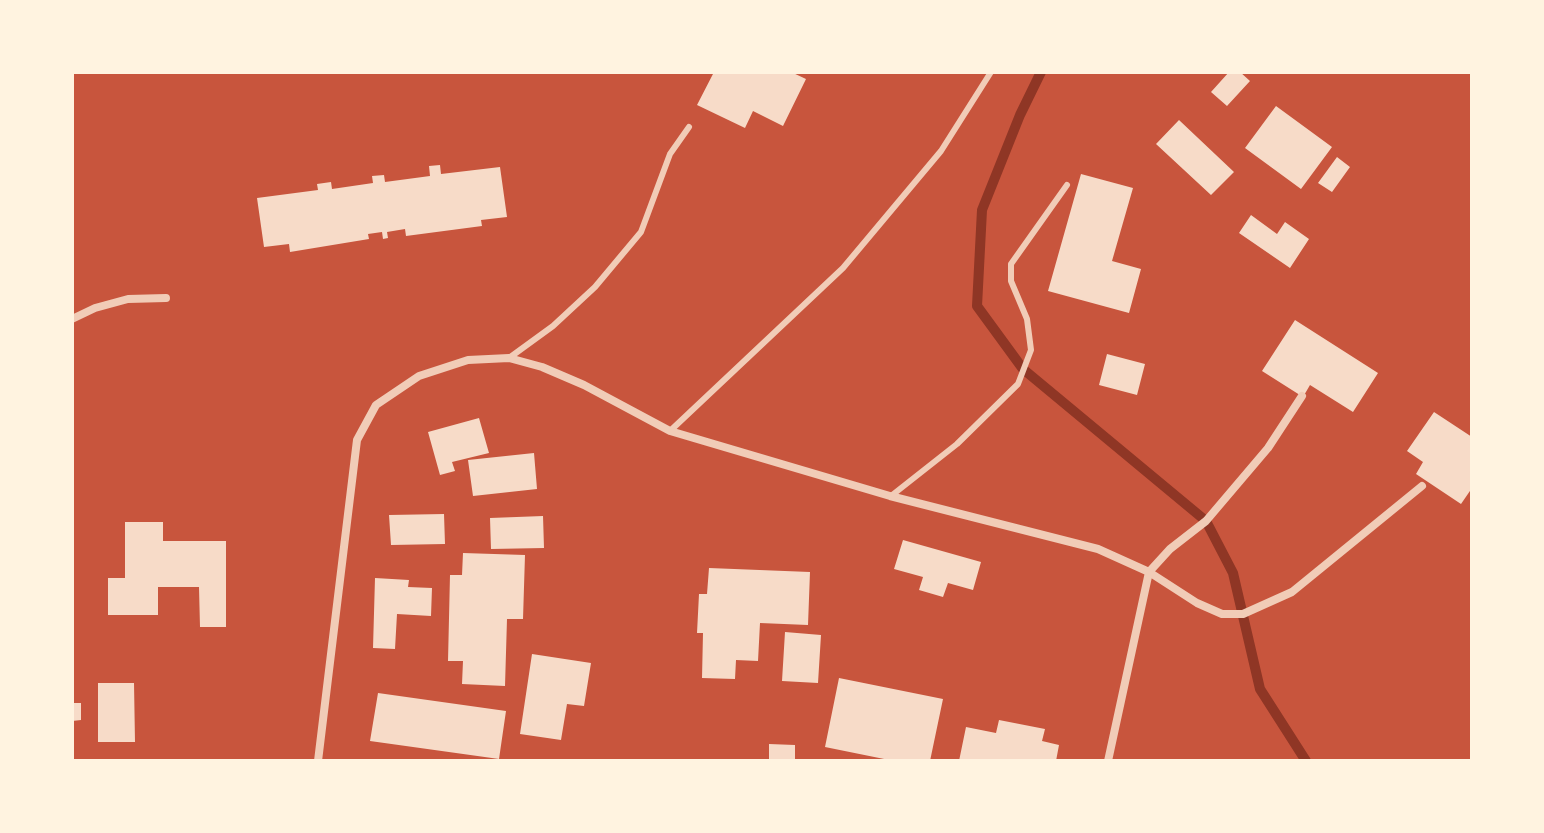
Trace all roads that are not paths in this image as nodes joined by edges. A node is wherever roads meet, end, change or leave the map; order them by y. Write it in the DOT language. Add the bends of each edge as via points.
graph roads {
  1 [pos="991,72"];
  2 [pos="689,127"];
  3 [pos="1067,185"];
  4 [pos="166,298"];
  5 [pos="72,319"];
  6 [pos="509,358"];
  7 [pos="1302,396"];
  8 [pos="670,431"];
  9 [pos="1422,486"];
  10 [pos="890,496"];
  11 [pos="1149,572"];
  12 [pos="318,761"];
  13 [pos="1108,761"];
  1 -- 8 [label="lane" via="941,151 843,268"];
  2 -- 6 [label="lane" via="670,154 641,232 595,287"];
  3 -- 10 [label="lane" via="1011,264 1031,350 1018,384 957,444"];
  4 -- 5 [label="street" via="128,299"];
  6 -- 8 [label="street" via="584,385"];
  6 -- 12 [label="street" via="468,360 419,376 376,405 357,440"];
  7 -- 11 [label="street" via="1268,448 1206,521"];
  8 -- 10 [label="street"];
  9 -- 11 [label="street" via="1292,592 1243,614 1222,614 1197,603"];
  10 -- 11 [label="street" via="1098,549"];
  11 -- 13 [label="street"];
}
